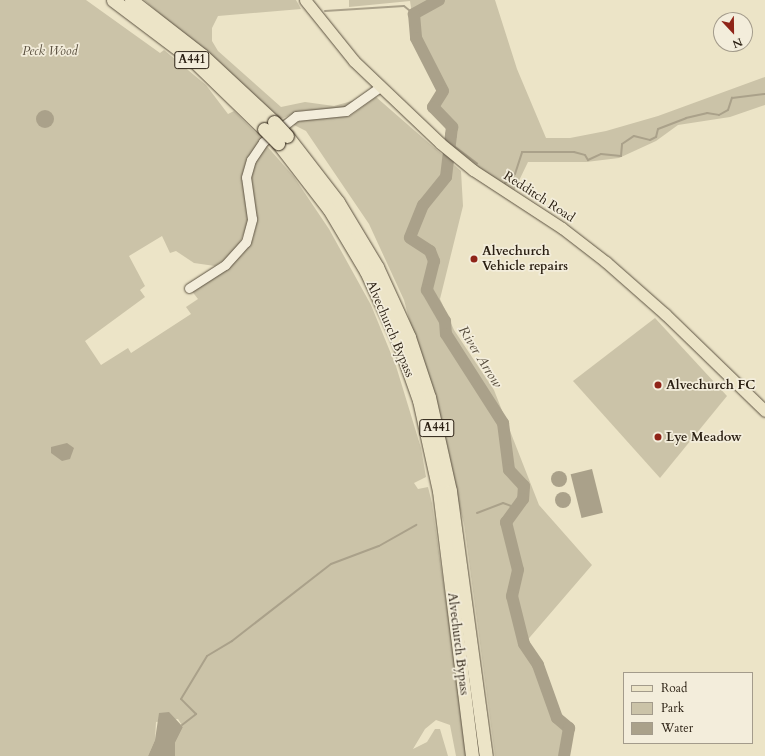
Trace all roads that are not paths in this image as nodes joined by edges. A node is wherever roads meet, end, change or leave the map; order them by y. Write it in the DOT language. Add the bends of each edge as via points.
graph roads {
  1 [pos="113,0"];
  2 [pos="131,0"];
  3 [pos="306,0"];
  4 [pos="380,87"];
  5 [pos="269,125"];
  6 [pos="282,140"];
  7 [pos="189,288"];
  8 [pos="765,411"];
  9 [pos="472,756"];
  10 [pos="486,756"];
  1 -- 5 [label="highway, Alvechurch Bypass / A441" via="195,62"];
  2 -- 5 [label="highway, Alvechurch Bypass / A441" via="202,55"];
  3 -- 4 [label="main road, Redditch Road"];
  4 -- 7 [label="street" via="346,111 296,116 263,142 251,160 246,177 252,219 246,242 225,265"];
  4 -- 8 [label="main road, Redditch Road" via="460,160 562,228 606,262 682,329"];
  5 -- 6 [label="highway, Alvechurch Bypass / A441, bridge"];
  6 -- 9 [label="highway, Alvechurch Bypass / A441" via="329,209 366,271 397,338 419,400 439,491"];
  6 -- 10 [label="highway, Alvechurch Bypass / A441" via="338,202 377,267 409,337 426,390 450,490"];
}
